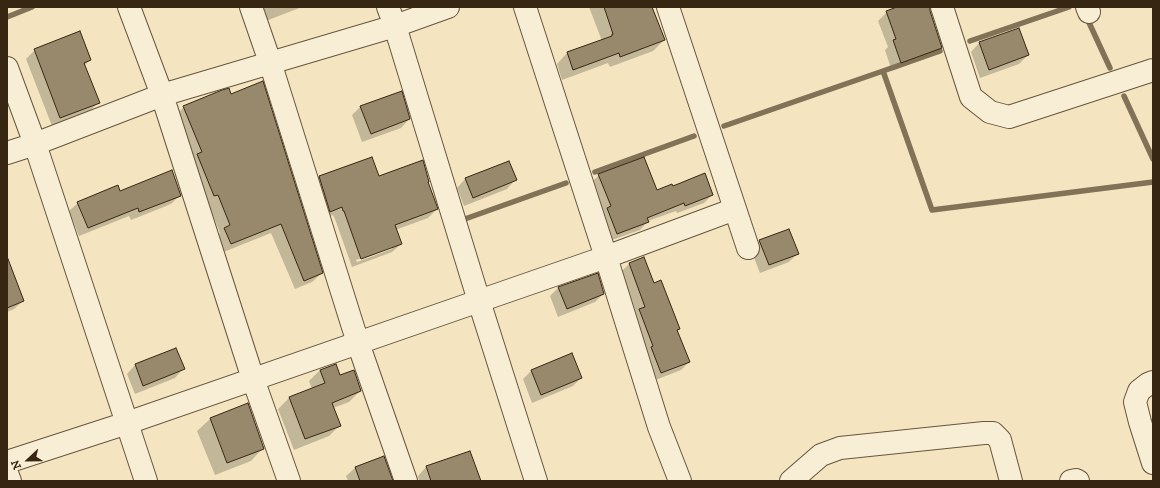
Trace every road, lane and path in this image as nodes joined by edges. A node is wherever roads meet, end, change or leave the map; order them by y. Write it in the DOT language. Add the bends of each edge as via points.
graph roads {
  1 [pos="129,7"];
  2 [pos="251,7"];
  3 [pos="448,7"];
  4 [pos="525,7"];
  5 [pos="668,7"];
  6 [pos="942,7"];
  7 [pos="392,17"];
  8 [pos="270,62"];
  9 [pos="7,68"];
  10 [pos="1153,70"];
  11 [pos="162,95"];
  12 [pos="34,144"];
  13 [pos="7,153"];
  14 [pos="735,209"];
  15 [pos="748,248"];
  16 [pos="606,257"];
  17 [pos="479,301"];
  18 [pos="358,343"];
  19 [pos="253,379"];
  20 [pos="1153,382"];
  21 [pos="127,423"];
  22 [pos="7,462"];
  23 [pos="1153,463"];
  24 [pos="7,473"];
  25 [pos="10,481"];
  26 [pos="146,481"];
  27 [pos="288,481"];
  28 [pos="406,481"];
  29 [pos="536,481"];
  30 [pos="680,481"];
  31 [pos="791,481"];
  32 [pos="1011,481"];
  33 [pos="1072,481"];
  34 [pos="1078,481"];
  1 -- 11 [label="street"];
  2 -- 8 [label="street"];
  3 -- 7 [label="street"];
  4 -- 16 [label="street"];
  5 -- 14 [label="street"];
  6 -- 10 [label="street" via="971,97 990,112 1009,117"];
  7 -- 8 [label="street"];
  7 -- 17 [label="street"];
  8 -- 11 [label="street"];
  8 -- 18 [label="street"];
  9 -- 12 [label="street"];
  11 -- 12 [label="street"];
  11 -- 19 [label="street"];
  12 -- 13 [label="street"];
  12 -- 21 [label="street"];
  14 -- 15 [label="street"];
  14 -- 16 [label="street"];
  16 -- 17 [label="street"];
  16 -- 30 [label="street" via="659,427"];
  17 -- 18 [label="street"];
  17 -- 29 [label="street"];
  18 -- 19 [label="street"];
  18 -- 28 [label="street"];
  19 -- 21 [label="street"];
  19 -- 27 [label="street"];
  20 -- 23 [label="street" via="1139,391 1136,402"];
  21 -- 22 [label="street"];
  21 -- 26 [label="street"];
  24 -- 25 [label="street"];
  31 -- 32 [label="street" via="821,455 840,448 993,433 1000,440"];
  33 -- 34 [label="street"];
}
